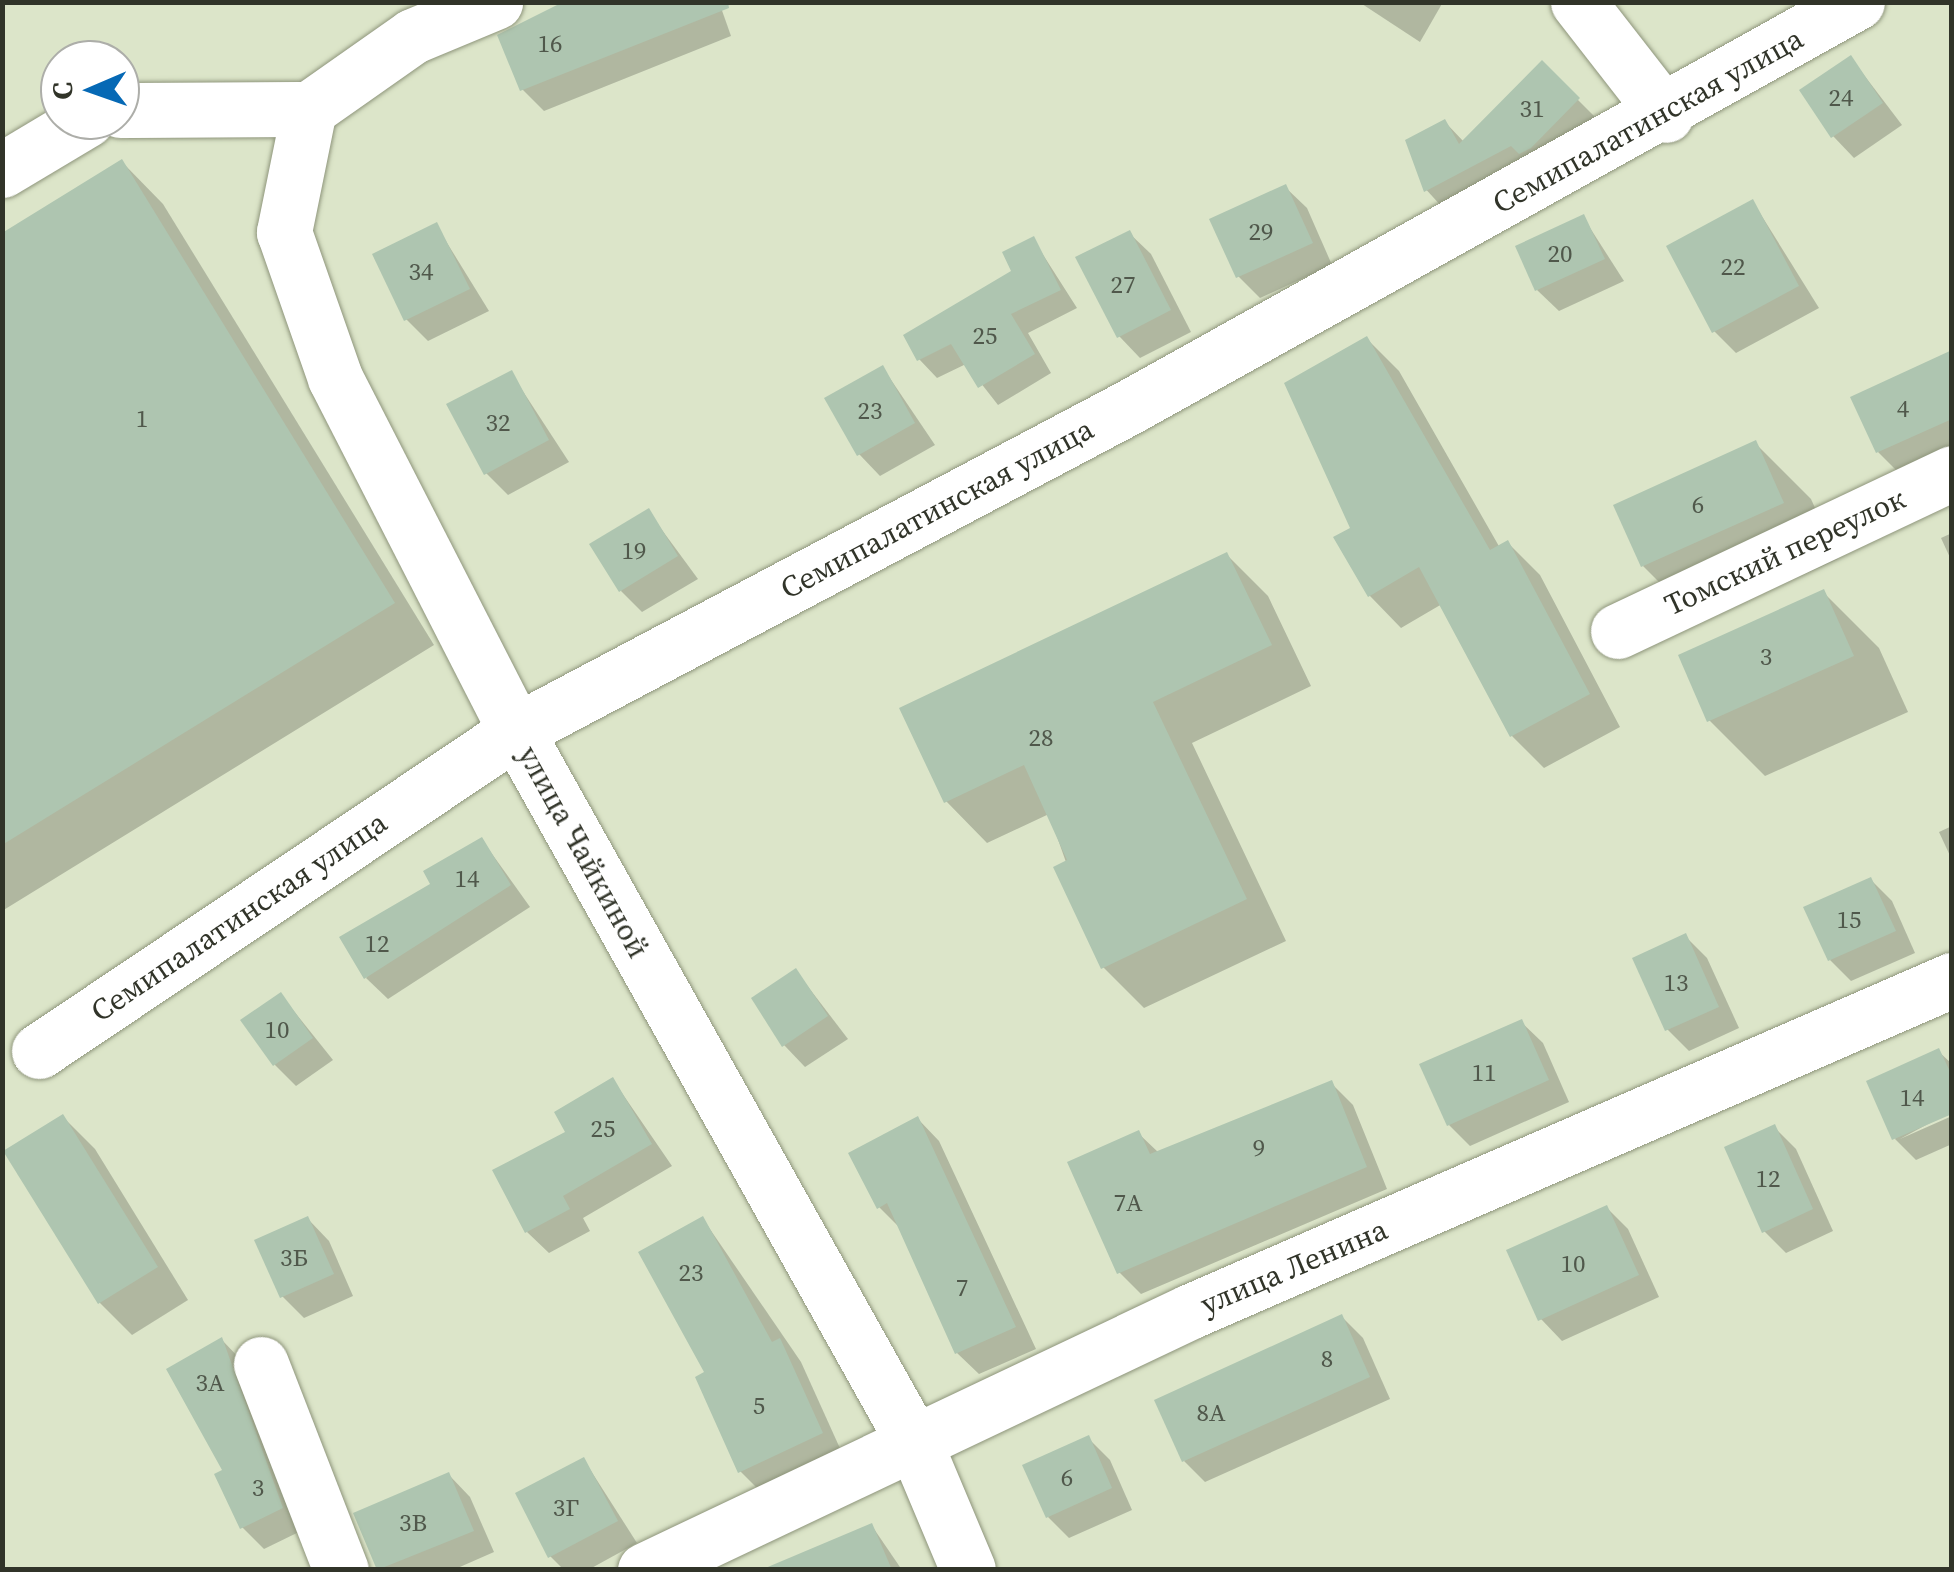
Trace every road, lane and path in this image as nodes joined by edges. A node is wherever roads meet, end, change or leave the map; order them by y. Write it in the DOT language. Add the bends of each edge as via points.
graph roads {
  1 [pos="495,2"];
  2 [pos="1578,2"];
  3 [pos="1857,2"];
  4 [pos="309,109"];
  5 [pos="140,110"];
  6 [pos="1666,115"];
  7 [pos="52,140"];
  8 [pos="2,170"];
  9 [pos="1952,473"];
  10 [pos="1618,631"];
  11 [pos="516,730"];
  12 [pos="1952,980"];
  13 [pos="39,1051"];
  14 [pos="262,1364"];
  15 [pos="916,1446"];
  16 [pos="341,1570"];
  17 [pos="645,1570"];
  18 [pos="968,1570"];
  1 -- 4 [label="street" via="413,36"];
  2 -- 6 [label="street"];
  3 -- 6 [label="street, Семипалатинская улица"];
  4 -- 5 [label="street"];
  4 -- 11 [label="street, улица Чайкиной" via="284,232 335,378"];
  6 -- 11 [label="street, Семипалатинская улица"];
  7 -- 8 [label="street"];
  9 -- 10 [label="street, Томский переулок"];
  11 -- 13 [label="street, Семипалатинская улица"];
  11 -- 15 [label="street, улица Чайкиной"];
  12 -- 15 [label="street, улица Ленина" via="1192,1311"];
  14 -- 16 [label="street"];
  15 -- 17 [label="street, улица Ленина"];
  15 -- 18 [label="street, улица Чайкиной"];
}
